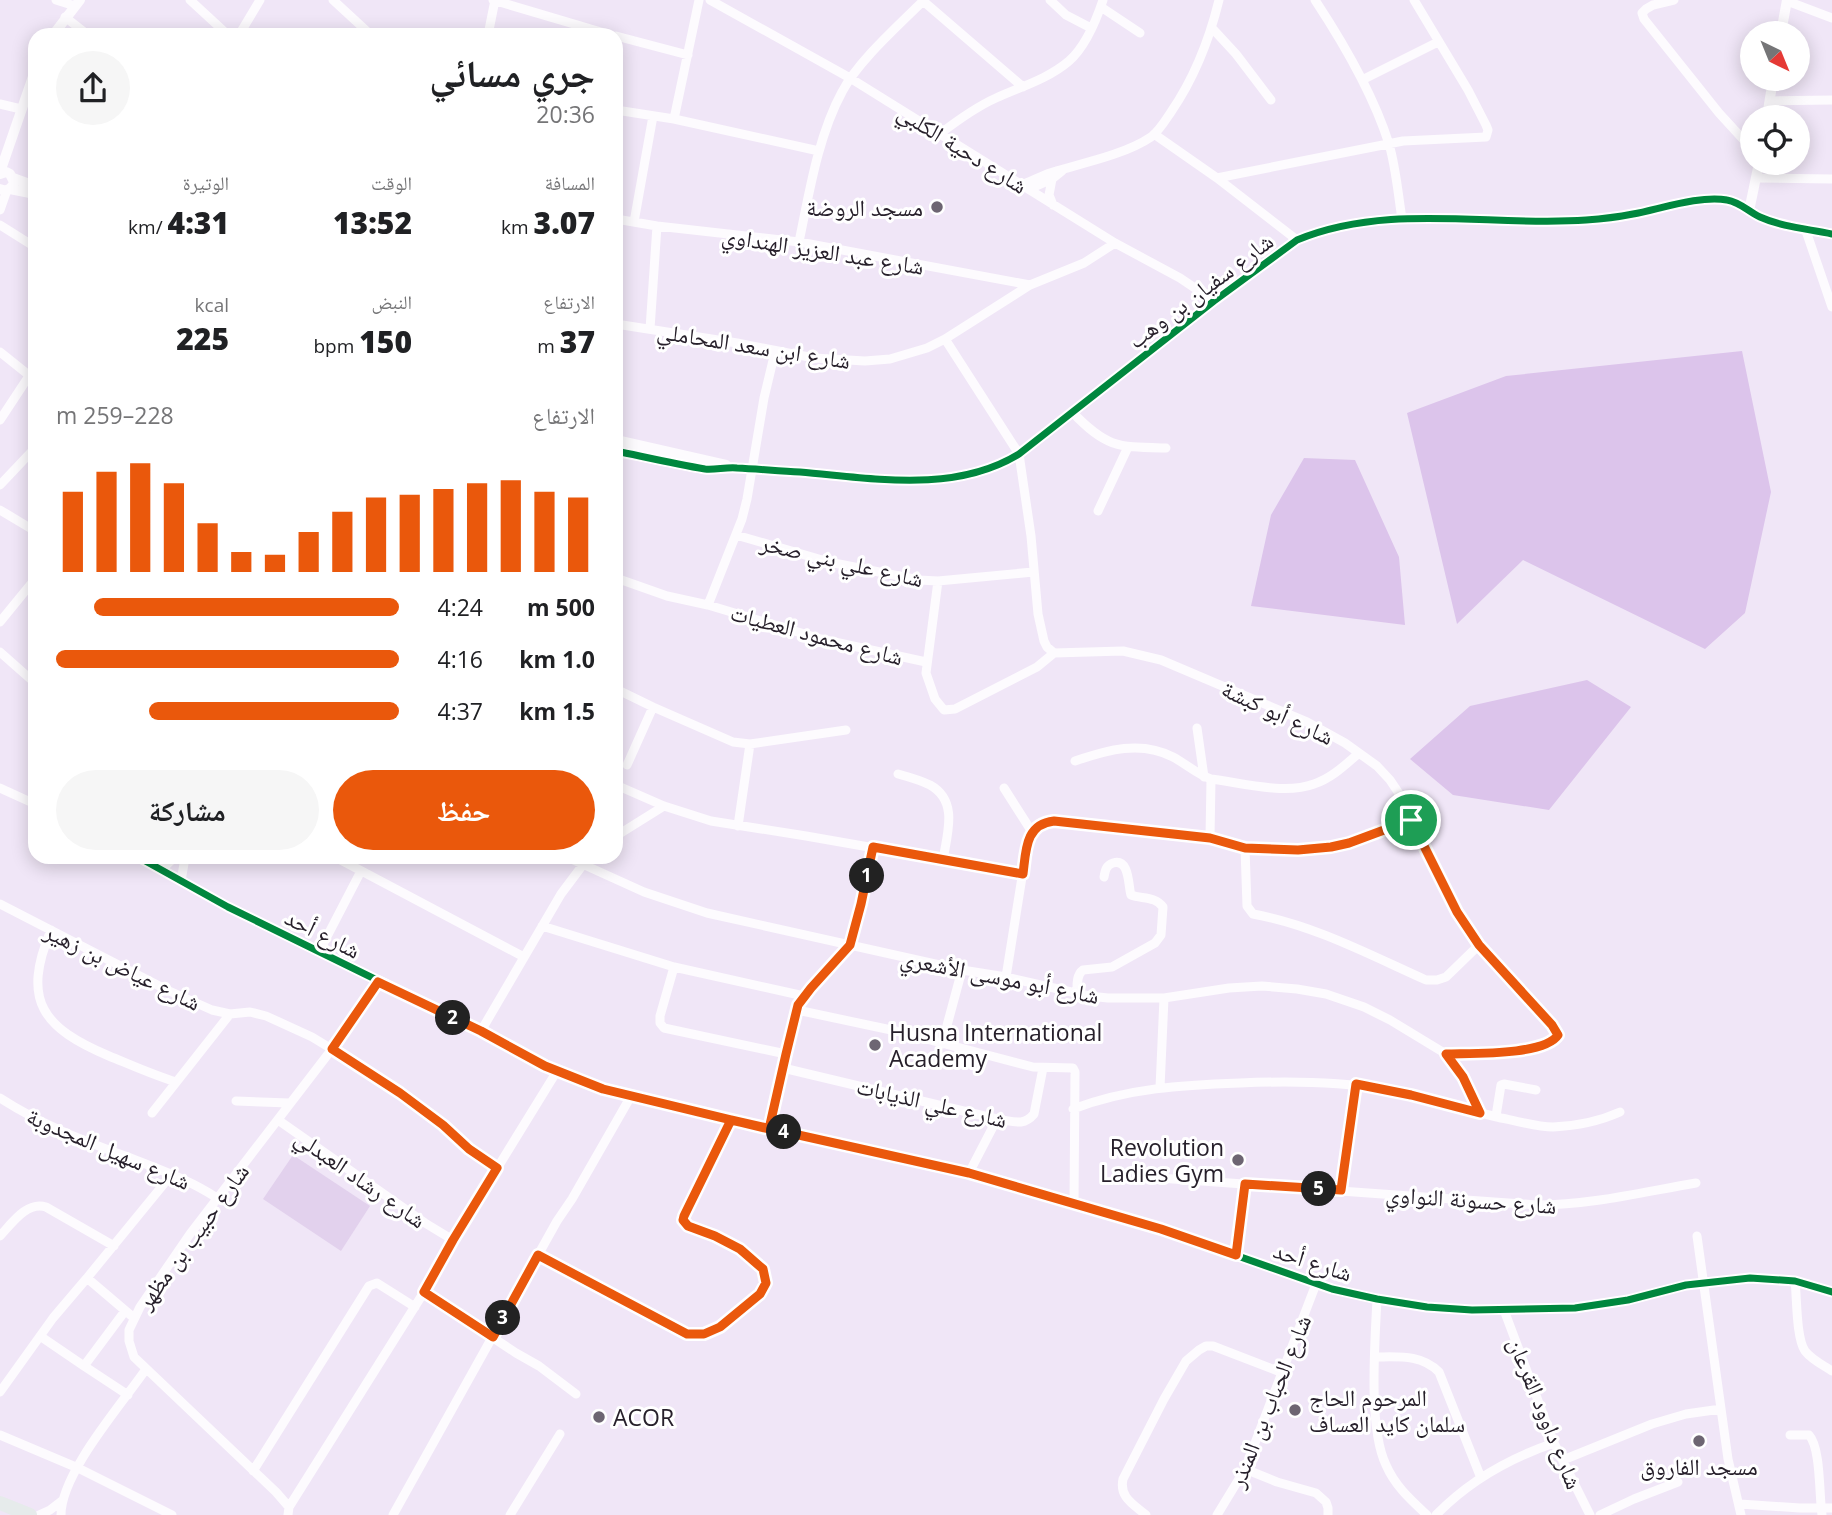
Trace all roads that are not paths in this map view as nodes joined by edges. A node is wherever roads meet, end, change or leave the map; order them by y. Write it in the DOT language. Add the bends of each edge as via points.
graph roads {
  1 [pos="56,0"];
  2 [pos="190,0"];
  3 [pos="260,0"];
  4 [pos="332,0"];
  5 [pos="494,0"];
  6 [pos="699,0"];
  7 [pos="710,0"];
  8 [pos="923,0"];
  9 [pos="1050,0"];
  10 [pos="1219,0"];
  11 [pos="1315,0"];
  12 [pos="1414,0"];
  13 [pos="1674,0"];
  14 [pos="1787,1"];
  15 [pos="77,3"];
  16 [pos="1102,3"];
  17 [pos="65,18"];
  18 [pos="1832,18"];
  19 [pos="1783,21"];
  20 [pos="58,28"];
  21 [pos="79,28"];
  22 [pos="220,28"];
  23 [pos="243,28"];
  24 [pos="363,28"];
  25 [pos="489,28"];
  26 [pos="589,28"];
  27 [pos="1091,28"];
  28 [pos="1212,28"];
  29 [pos="1140,33"];
  30 [pos="623,38"];
  31 [pos="1438,42"];
  32 [pos="688,55"];
  33 [pos="850,78"];
  34 [pos="1362,80"];
  35 [pos="1023,87"];
  36 [pos="28,90"];
  37 [pos="1771,91"];
  38 [pos="1271,100"];
  39 [pos="1832,100"];
  40 [pos="1770,101"];
  41 [pos="0,104"];
  42 [pos="1769,105"];
  43 [pos="21,109"];
  44 [pos="623,111"];
  45 [pos="653,116"];
  46 [pos="674,119"];
  47 [pos="941,133"];
  48 [pos="1154,134"];
  49 [pos="1740,136"];
  50 [pos="12,140"];
  51 [pos="1389,144"];
  52 [pos="819,151"];
  53 [pos="1063,170"];
  54 [pos="0,173"];
  55 [pos="1757,175"];
  56 [pos="1217,178"];
  57 [pos="1756,178"];
  58 [pos="1052,179"];
  59 [pos="1832,179"];
  60 [pos="9,185"];
  61 [pos="28,186"];
  62 [pos="1025,187"];
  63 [pos="28,192"];
  64 [pos="1053,205"];
  65 [pos="0,210"];
  66 [pos="1749,211"];
  67 [pos="1402,219"];
  68 [pos="623,220"];
  69 [pos="634,222"];
  70 [pos="0,225"];
  71 [pos="657,226"];
  72 [pos="1805,228"];
  73 [pos="1832,234"];
  74 [pos="1297,240"];
  75 [pos="28,243"];
  76 [pos="799,243"];
  77 [pos="1115,243"];
  78 [pos="1030,285"];
  79 [pos="1214,301"];
  80 [pos="1832,307"];
  81 [pos="623,325"];
  82 [pos="650,329"];
  83 [pos="945,339"];
  84 [pos="0,352"];
  85 [pos="775,352"];
  86 [pos="28,375"];
  87 [pos="28,383"];
  88 [pos="1072,412"];
  89 [pos="0,420"];
  90 [pos="623,442"];
  91 [pos="1128,447"];
  92 [pos="1166,448"];
  93 [pos="623,452"];
  94 [pos="1019,454"];
  95 [pos="28,455"];
  96 [pos="732,467"];
  97 [pos="752,469"];
  98 [pos="0,485"];
  99 [pos="0,510"];
  100 [pos="1098,511"];
  101 [pos="28,527"];
  102 [pos="736,535"];
  103 [pos="1033,572"];
  104 [pos="623,580"];
  105 [pos="938,581"];
  106 [pos="28,588"];
  107 [pos="708,604"];
  108 [pos="0,622"];
  109 [pos="0,652"];
  110 [pos="1054,653"];
  111 [pos="926,662"];
  112 [pos="28,676"];
  113 [pos="623,692"];
  114 [pos="653,707"];
  115 [pos="1197,728"];
  116 [pos="846,730"];
  117 [pos="750,744"];
  118 [pos="1359,753"];
  119 [pos="1075,761"];
  120 [pos="627,765"];
  121 [pos="898,774"];
  122 [pos="1208,778"];
  123 [pos="0,788"];
  124 [pos="623,788"];
  125 [pos="1004,788"];
  126 [pos="28,801"];
  127 [pos="664,806"];
  128 [pos="1411,820"];
  129 [pos="738,826"];
  130 [pos="623,832"];
  131 [pos="1032,832"];
  132 [pos="1210,838"];
  133 [pos="873,847"];
  134 [pos="1245,848"];
  135 [pos="943,860"];
  136 [pos="150,864"];
  137 [pos="168,864"];
  138 [pos="184,864"];
  139 [pos="348,864"];
  140 [pos="583,864"];
  141 [pos="591,864"];
  142 [pos="161,870"];
  143 [pos="361,871"];
  144 [pos="1023,874"];
  145 [pos="1104,877"];
  146 [pos="181,881"];
  147 [pos="0,904"];
  148 [pos="542,926"];
  149 [pos="51,930"];
  150 [pos="850,945"];
  151 [pos="1479,945"];
  152 [pos="319,952"];
  153 [pos="524,957"];
  154 [pos="674,967"];
  155 [pos="962,970"];
  156 [pos="1006,977"];
  157 [pos="378,982"];
  158 [pos="1077,994"];
  159 [pos="804,996"];
  160 [pos="1164,998"];
  161 [pos="797,1010"];
  162 [pos="230,1014"];
  163 [pos="481,1031"];
  164 [pos="942,1044"];
  165 [pos="332,1049"];
  166 [pos="786,1054"];
  167 [pos="1446,1054"];
  168 [pos="783,1068"];
  169 [pos="1043,1068"];
  170 [pos="557,1071"];
  171 [pos="176,1082"];
  172 [pos="1356,1084"];
  173 [pos="1160,1088"];
  174 [pos="1536,1090"];
  175 [pos="631,1096"];
  176 [pos="0,1098"];
  177 [pos="236,1101"];
  178 [pos="289,1103"];
  179 [pos="1073,1109"];
  180 [pos="1620,1112"];
  181 [pos="152,1113"];
  182 [pos="1480,1113"];
  183 [pos="1496,1116"];
  184 [pos="998,1119"];
  185 [pos="278,1120"];
  186 [pos="731,1120"];
  187 [pos="769,1129"];
  188 [pos="497,1168"];
  189 [pos="969,1173"];
  190 [pos="172,1174"];
  191 [pos="1159,1178"];
  192 [pos="1696,1183"];
  193 [pos="1245,1184"];
  194 [pos="1341,1190"];
  195 [pos="217,1198"];
  196 [pos="1074,1204"];
  197 [pos="0,1236"];
  198 [pos="1697,1236"];
  199 [pos="453,1240"];
  200 [pos="114,1246"];
  201 [pos="538,1255"];
  202 [pos="1236,1255"];
  203 [pos="87,1278"];
  204 [pos="1795,1280"];
  205 [pos="1703,1283"];
  206 [pos="1316,1284"];
  207 [pos="424,1292"];
  208 [pos="1832,1292"];
  209 [pos="1377,1299"];
  210 [pos="415,1307"];
  211 [pos="1504,1310"];
  212 [pos="125,1311"];
  213 [pos="134,1318"];
  214 [pos="40,1336"];
  215 [pos="493,1337"];
  216 [pos="1375,1357"];
  217 [pos="84,1366"];
  218 [pos="146,1369"];
  219 [pos="1832,1371"];
  220 [pos="1283,1373"];
  221 [pos="0,1392"];
  222 [pos="576,1394"];
  223 [pos="128,1395"];
  224 [pos="1721,1409"];
  225 [pos="560,1434"];
  226 [pos="0,1435"];
  227 [pos="1790,1435"];
  228 [pos="1554,1443"];
  229 [pos="1563,1460"];
  230 [pos="78,1468"];
  231 [pos="1245,1469"];
  232 [pos="253,1471"];
  233 [pos="1481,1478"];
  234 [pos="1678,1482"];
  235 [pos="63,1500"];
  236 [pos="0,1503"];
  237 [pos="1740,1504"];
  238 [pos="1832,1508"];
  239 [pos="289,1511"];
  240 [pos="1821,1512"];
  241 [pos="30,1515"];
  242 [pos="39,1515"];
  243 [pos="61,1515"];
  244 [pos="172,1515"];
  245 [pos="393,1515"];
  246 [pos="510,1515"];
  247 [pos="1146,1515"];
  248 [pos="1217,1515"];
  249 [pos="1328,1515"];
  250 [pos="1427,1515"];
  251 [pos="1436,1515"];
  252 [pos="1590,1515"];
  253 [pos="1600,1515"];
  254 [pos="1741,1515"];
  1 -- 15 [label="street"];
  2 -- 22 [label="street"];
  3 -- 23 [label="street"];
  4 -- 24 [label="street"];
  5 -- 25 [label="street"];
  5 -- 26 [label="street"];
  6 -- 32 [label="street"];
  7 -- 33 [label="street, شارع دحية الكلبي"];
  8 -- 33 [label="street"];
  8 -- 35 [label="street"];
  9 -- 27 [label="street"];
  10 -- 28 [label="street"];
  11 -- 34 [label="street"];
  12 -- 31 [label="street"];
  13 -- 49 [label="street" via="1646,9 1644,19"];
  14 -- 18 [label="street"];
  14 -- 19 [label="street"];
  15 -- 17 [label="street"];
  16 -- 27 [label="street"];
  16 -- 29 [label="street"];
  17 -- 20 [label="street"];
  17 -- 21 [label="street"];
  27 -- 35 [label="street" via="1069,61"];
  28 -- 38 [label="street"];
  28 -- 48 [label="street" via="1187,87"];
  30 -- 32 [label="street"];
  31 -- 34 [label="street"];
  31 -- 51 [label="street" via="1488,134"];
  32 -- 46 [label="street"];
  33 -- 47 [label="street, شارع دحية الكلبي"];
  33 -- 52 [label="street"];
  34 -- 51 [label="street"];
  35 -- 47 [label="street" via="981,106"];
  36 -- 43 [label="street"];
  37 -- 40 [label="street"];
  39 -- 40 [label="street"];
  40 -- 42 [label="street"];
  41 -- 43 [label="street"];
  43 -- 50 [label="street"];
  44 -- 45 [label="street"];
  45 -- 46 [label="street"];
  45 -- 69 [label="street"];
  46 -- 52 [label="street"];
  47 -- 62 [label="street, شارع دحية الكلبي"];
  48 -- 53 [label="street"];
  48 -- 56 [label="street"];
  50 -- 54 [label="street"];
  50 -- 60 [label="street"];
  51 -- 56 [label="street"];
  51 -- 67 [label="street"];
  52 -- 76 [label="street"];
  53 -- 58 [label="street"];
  53 -- 62 [label="street"];
  54 -- 60 [label="street" via="6,172"];
  55 -- 57 [label="street"];
  56 -- 74 [label="street"];
  57 -- 59 [label="street"];
  57 -- 66 [label="street"];
  58 -- 62 [label="street"];
  58 -- 64 [label="street" via="1049,195"];
  60 -- 61 [label="street"];
  60 -- 63 [label="street"];
  60 -- 65 [label="street"];
  62 -- 64 [label="street, شارع دحية الكلبي"];
  64 -- 77 [label="street, شارع دحية الكلبي"];
  66 -- 67 [label="street, شارع سفيان بن وهب" via="1727,200 1585,220"];
  66 -- 72 [label="street, شارع سفيان بن وهب" via="1776,223"];
  67 -- 74 [label="street, شارع سفيان بن وهب" via="1365,222"];
  68 -- 69 [label="street, شارع عبد العزيز الهنداوي"];
  69 -- 71 [label="street, شارع عبد العزيز الهنداوي"];
  70 -- 75 [label="street"];
  71 -- 76 [label="street, شارع عبد العزيز الهنداوي"];
  71 -- 82 [label="street"];
  72 -- 73 [label="street, شارع سفيان بن وهب"];
  72 -- 80 [label="street"];
  74 -- 79 [label="street, شارع سفيان بن وهب"];
  76 -- 78 [label="street, شارع عبد العزيز الهنداوي"];
  77 -- 78 [label="street, شارع ابن سعد المحاملي" via="1084,263"];
  77 -- 79 [label="street, شارع دحية الكلبي"];
  78 -- 83 [label="street, شارع ابن سعد المحاملي"];
  79 -- 88 [label="street, شارع سفيان بن وهب"];
  81 -- 82 [label="street, شارع ابن سعد المحاملي"];
  82 -- 85 [label="street, شارع ابن سعد المحاملي"];
  83 -- 85 [label="street, شارع ابن سعد المحاملي" via="909,355 865,361"];
  83 -- 94 [label="street"];
  84 -- 86 [label="street"];
  85 -- 97 [label="street"];
  87 -- 89 [label="street"];
  88 -- 91 [label="street" via="1104,440"];
  88 -- 94 [label="street, شارع سفيان بن وهب"];
  90 -- 96 [label="street, شارع سفيان بن وهب"];
  91 -- 92 [label="street"];
  91 -- 100 [label="street"];
  93 -- 96 [label="street, شارع سفيان بن وهب" via="707,469"];
  94 -- 97 [label="street, شارع سفيان بن وهب" via="986,470 943,478 899,480"];
  94 -- 103 [label="street"];
  95 -- 98 [label="street"];
  96 -- 97 [label="street, شارع سفيان بن وهب"];
  97 -- 102 [label="street"];
  99 -- 101 [label="street"];
  102 -- 105 [label="street, شارع علي بني صخر" via="835,564"];
  102 -- 107 [label="street"];
  103 -- 105 [label="street, شارع علي بني صخر"];
  103 -- 110 [label="street" via="1041,628"];
  104 -- 107 [label="street, شارع محمود العطيات"];
  105 -- 111 [label="street, شارع محمود العطيات"];
  106 -- 108 [label="street"];
  107 -- 111 [label="street, شارع محمود العطيات" via="821,639"];
  109 -- 112 [label="street"];
  110 -- 111 [label="street, شارع محمود العطيات" via="1037,667 948,710 930,689"];
  110 -- 118 [label="street, شارع أبو كبشة" via="1123,651 1161,660 1307,722"];
  113 -- 114 [label="street"];
  114 -- 117 [label="street" via="726,740"];
  114 -- 120 [label="street"];
  115 -- 122 [label="street"];
  116 -- 117 [label="street"];
  117 -- 129 [label="street"];
  118 -- 122 [label="street" via="1328,778 1303,787"];
  118 -- 128 [label="street, شارع أبو كبشة" via="1390,780"];
  119 -- 122 [label="street" via="1105,751 1150,749 1166,753"];
  121 -- 135 [label="street" via="932,786 947,803"];
  122 -- 132 [label="street"];
  123 -- 126 [label="street"];
  124 -- 127 [label="street"];
  125 -- 131 [label="street"];
  127 -- 129 [label="street"];
  127 -- 130 [label="street"];
  128 -- 134 [label="street" via="1331,847"];
  128 -- 151 [label="street, شارع أبو كبشة" via="1457,912"];
  129 -- 133 [label="street"];
  131 -- 132 [label="street" via="1040,824 1054,821"];
  131 -- 144 [label="street"];
  132 -- 134 [label="street"];
  133 -- 135 [label="street"];
  133 -- 150 [label="street"];
  134 -- 151 [label="street" via="1247,906 1253,914 1329,937 1426,979 1446,977"];
  135 -- 144 [label="street"];
  136 -- 142 [label="street, شارع أحد"];
  137 -- 142 [label="street"];
  138 -- 146 [label="street"];
  139 -- 143 [label="street"];
  140 -- 148 [label="street"];
  141 -- 150 [label="street, شارع أبو موسى الأشعري" via="644,892 695,909"];
  142 -- 146 [label="street, شارع أحد"];
  143 -- 152 [label="street"];
  143 -- 153 [label="street"];
  144 -- 156 [label="street"];
  145 -- 158 [label="street" via="1110,864 1123,865 1131,895 1157,900 1163,907 1161,935 1117,965 1080,972"];
  146 -- 152 [label="street, شارع أحد"];
  147 -- 149 [label="street, شارع عياض بن زهير"];
  148 -- 153 [label="street"];
  148 -- 154 [label="street"];
  149 -- 162 [label="street, شارع عياض بن زهير" via="167,990"];
  149 -- 171 [label="street" via="38,983 42,1004 54,1024 99,1051"];
  150 -- 155 [label="street, شارع أبو موسى الأشعري"];
  150 -- 159 [label="street"];
  151 -- 167 [label="street, شارع أبو كبشة" via="1558,1035 1547,1044 1516,1051"];
  152 -- 157 [label="street, شارع أحد"];
  153 -- 163 [label="street"];
  154 -- 159 [label="street"];
  154 -- 166 [label="street" via="660,1016 664,1028"];
  155 -- 156 [label="street, شارع أبو موسى الأشعري"];
  155 -- 164 [label="street"];
  156 -- 158 [label="street, شارع أبو موسى الأشعري"];
  157 -- 163 [label="street, شارع أحد"];
  157 -- 165 [label="street, شارع حبيب بن مظهر"];
  158 -- 160 [label="street, شارع أبو موسى الأشعري"];
  159 -- 161 [label="street"];
  160 -- 167 [label="street, شارع أبو موسى الأشعري" via="1242,987 1326,994 1372,1011"];
  160 -- 173 [label="street"];
  161 -- 164 [label="street"];
  161 -- 166 [label="street"];
  162 -- 165 [label="street, شارع عياض بن زهير" via="266,1016"];
  162 -- 171 [label="street"];
  163 -- 170 [label="street, شارع أحد"];
  164 -- 169 [label="street"];
  165 -- 178 [label="street, شارع حبيب بن مظهر"];
  165 -- 188 [label="street, شارع عياض بن زهير" via="400,1093"];
  166 -- 168 [label="street"];
  167 -- 182 [label="street, شارع أبو موسى الأشعري"];
  168 -- 184 [label="street, شارع علي الذيابات"];
  168 -- 187 [label="street"];
  169 -- 179 [label="street" via="1074,1070"];
  169 -- 184 [label="street, شارع علي الذيابات" via="1030,1119 1023,1123"];
  170 -- 175 [label="street, شارع أحد"];
  170 -- 188 [label="street"];
  171 -- 181 [label="street"];
  172 -- 173 [label="street" via="1264,1082"];
  172 -- 182 [label="street"];
  172 -- 194 [label="street"];
  173 -- 179 [label="street" via="1124,1093"];
  174 -- 183 [label="street" via="1504,1084"];
  175 -- 186 [label="street, شارع أحد"];
  175 -- 201 [label="street"];
  176 -- 190 [label="street, شارع سهيل المجدوبة" via="27,1115"];
  177 -- 178 [label="street"];
  178 -- 185 [label="street, شارع حبيب بن مظهر"];
  179 -- 196 [label="street"];
  180 -- 183 [label="street" via="1552,1127"];
  182 -- 183 [label="street"];
  184 -- 189 [label="street"];
  185 -- 195 [label="street, شارع حبيب بن مظهر"];
  185 -- 199 [label="street, شارع رشاد العبدلي"];
  186 -- 187 [label="street, شارع أحد"];
  186 -- 201 [label="street" via="683,1220 740,1249 763,1269 766,1283 760,1294 720,1327 704,1334 687,1334"];
  187 -- 189 [label="street, شارع أحد"];
  188 -- 199 [label="street"];
  189 -- 196 [label="street, شارع أحد"];
  190 -- 195 [label="street, شارع سهيل المجدوبة"];
  190 -- 200 [label="street"];
  191 -- 193 [label="street, شارع حسونة النواوي"];
  192 -- 194 [label="street, شارع حسونة النواوي" via="1560,1205"];
  193 -- 194 [label="street, شارع حسونة النواوي"];
  193 -- 202 [label="street"];
  195 -- 213 [label="street, شارع حبيب بن مظهر"];
  196 -- 202 [label="street, شارع أحد"];
  197 -- 200 [label="street" via="27,1209 40,1205"];
  198 -- 205 [label="street"];
  199 -- 207 [label="street"];
  200 -- 203 [label="street"];
  201 -- 215 [label="street"];
  202 -- 206 [label="street, شارع أحد"];
  203 -- 212 [label="street"];
  203 -- 214 [label="street"];
  204 -- 205 [label="street, شارع أحد"];
  204 -- 208 [label="street, شارع أحد"];
  204 -- 219 [label="street" via="1803,1346 1810,1357"];
  205 -- 211 [label="street, شارع أحد" via="1575,1308"];
  205 -- 224 [label="street"];
  206 -- 209 [label="street, شارع أحد"];
  206 -- 220 [label="street, شارع الحباب بن المنذر"];
  207 -- 210 [label="street"];
  207 -- 215 [label="street"];
  209 -- 211 [label="street, شارع أحد" via="1438,1308"];
  209 -- 216 [label="street"];
  210 -- 232 [label="street" via="377,1283 369,1286"];
  210 -- 239 [label="street"];
  211 -- 228 [label="street, شارع داوود القرعان"];
  212 -- 213 [label="street"];
  212 -- 217 [label="street"];
  213 -- 218 [label="street, شارع حبيب بن مظهر" via="129,1330 131,1350"];
  214 -- 217 [label="street"];
  214 -- 221 [label="street"];
  215 -- 222 [label="street"];
  215 -- 245 [label="street"];
  216 -- 233 [label="street" via="1420,1359 1439,1372"];
  216 -- 250 [label="street" via="1381,1455 1400,1488"];
  217 -- 223 [label="street"];
  218 -- 223 [label="street"];
  218 -- 232 [label="street, شارع حبيب بن مظهر"];
  220 -- 231 [label="street, شارع الحباب بن المنذر"];
  220 -- 247 [label="street" via="1213,1346 1186,1361 1123,1479 1123,1494"];
  223 -- 230 [label="street"];
  224 -- 229 [label="street" via="1652,1424"];
  224 -- 237 [label="street"];
  225 -- 246 [label="street"];
  226 -- 230 [label="street"];
  227 -- 240 [label="street" via="1809,1435 1814,1441"];
  228 -- 229 [label="street, شارع داوود القرعان"];
  228 -- 233 [label="street"];
  229 -- 252 [label="street, شارع داوود القرعان"];
  230 -- 235 [label="street"];
  230 -- 244 [label="street"];
  231 -- 248 [label="street, شارع الحباب بن المنذر"];
  231 -- 249 [label="street" via="1316,1493 1326,1502"];
  232 -- 239 [label="street, شارع حبيب بن مظهر"];
  233 -- 251 [label="street"];
  234 -- 253 [label="street"];
  235 -- 242 [label="street"];
  235 -- 243 [label="street"];
  236 -- 241 [label="main road"];
  237 -- 240 [label="street"];
  237 -- 254 [label="street"];
  238 -- 240 [label="street"];
}
